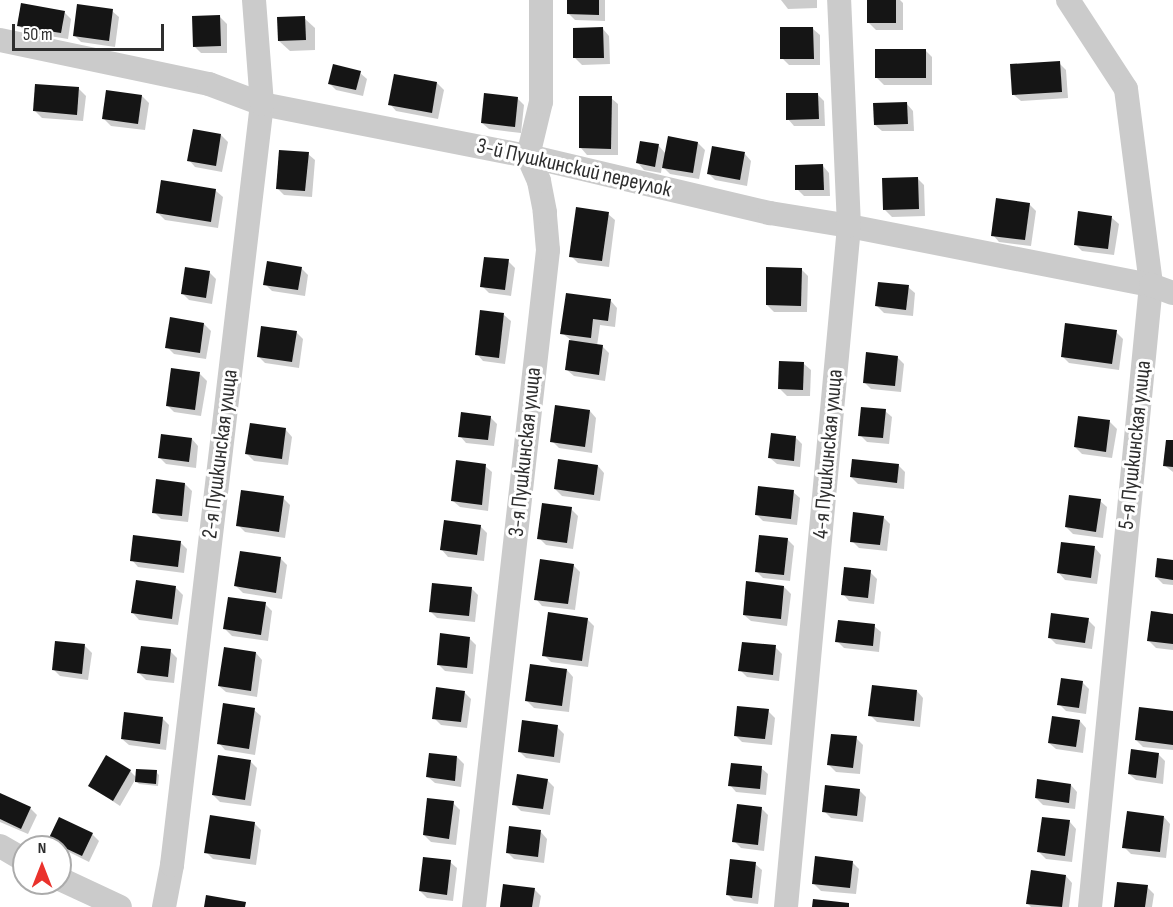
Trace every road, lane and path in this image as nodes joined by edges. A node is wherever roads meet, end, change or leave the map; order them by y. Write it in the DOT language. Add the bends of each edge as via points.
graph roads {
  1 [pos="254,0"];
  2 [pos="540,0"];
  3 [pos="839,0"];
  4 [pos="1068,0"];
  5 [pos="0,40"];
  6 [pos="262,104"];
  7 [pos="528,156"];
  8 [pos="849,226"];
  9 [pos="1162,289"];
  10 [pos="72,885"];
  11 [pos="120,907"];
  12 [pos="164,907"];
  13 [pos="474,907"];
  14 [pos="786,907"];
  15 [pos="1090,907"];
  1 -- 6 [label="street, 2-я Пушкинская улица"];
  2 -- 7 [label="street" via="541,102"];
  3 -- 8 [label="street, 4-я Пушкинская улица"];
  4 -- 9 [label="street, 5-я Пушкинская улица" via="1126,89"];
  5 -- 6 [label="street, 3-й Пушкинский переулок" via="209,84"];
  6 -- 7 [label="street, 3-й Пушкинский переулок"];
  6 -- 12 [label="street, 2-я Пушкинская улица"];
  7 -- 8 [label="street, 3-й Пушкинский переулок" via="770,213"];
  7 -- 13 [label="street, 3-я Пушкинская улица" via="539,182 548,250"];
  8 -- 9 [label="street, 3-й Пушкинский переулок"];
  8 -- 14 [label="street, 4-я Пушкинская улица"];
  9 -- 15 [label="street, 5-я Пушкинская улица"];
  10 -- 11 [label="street"];
}
